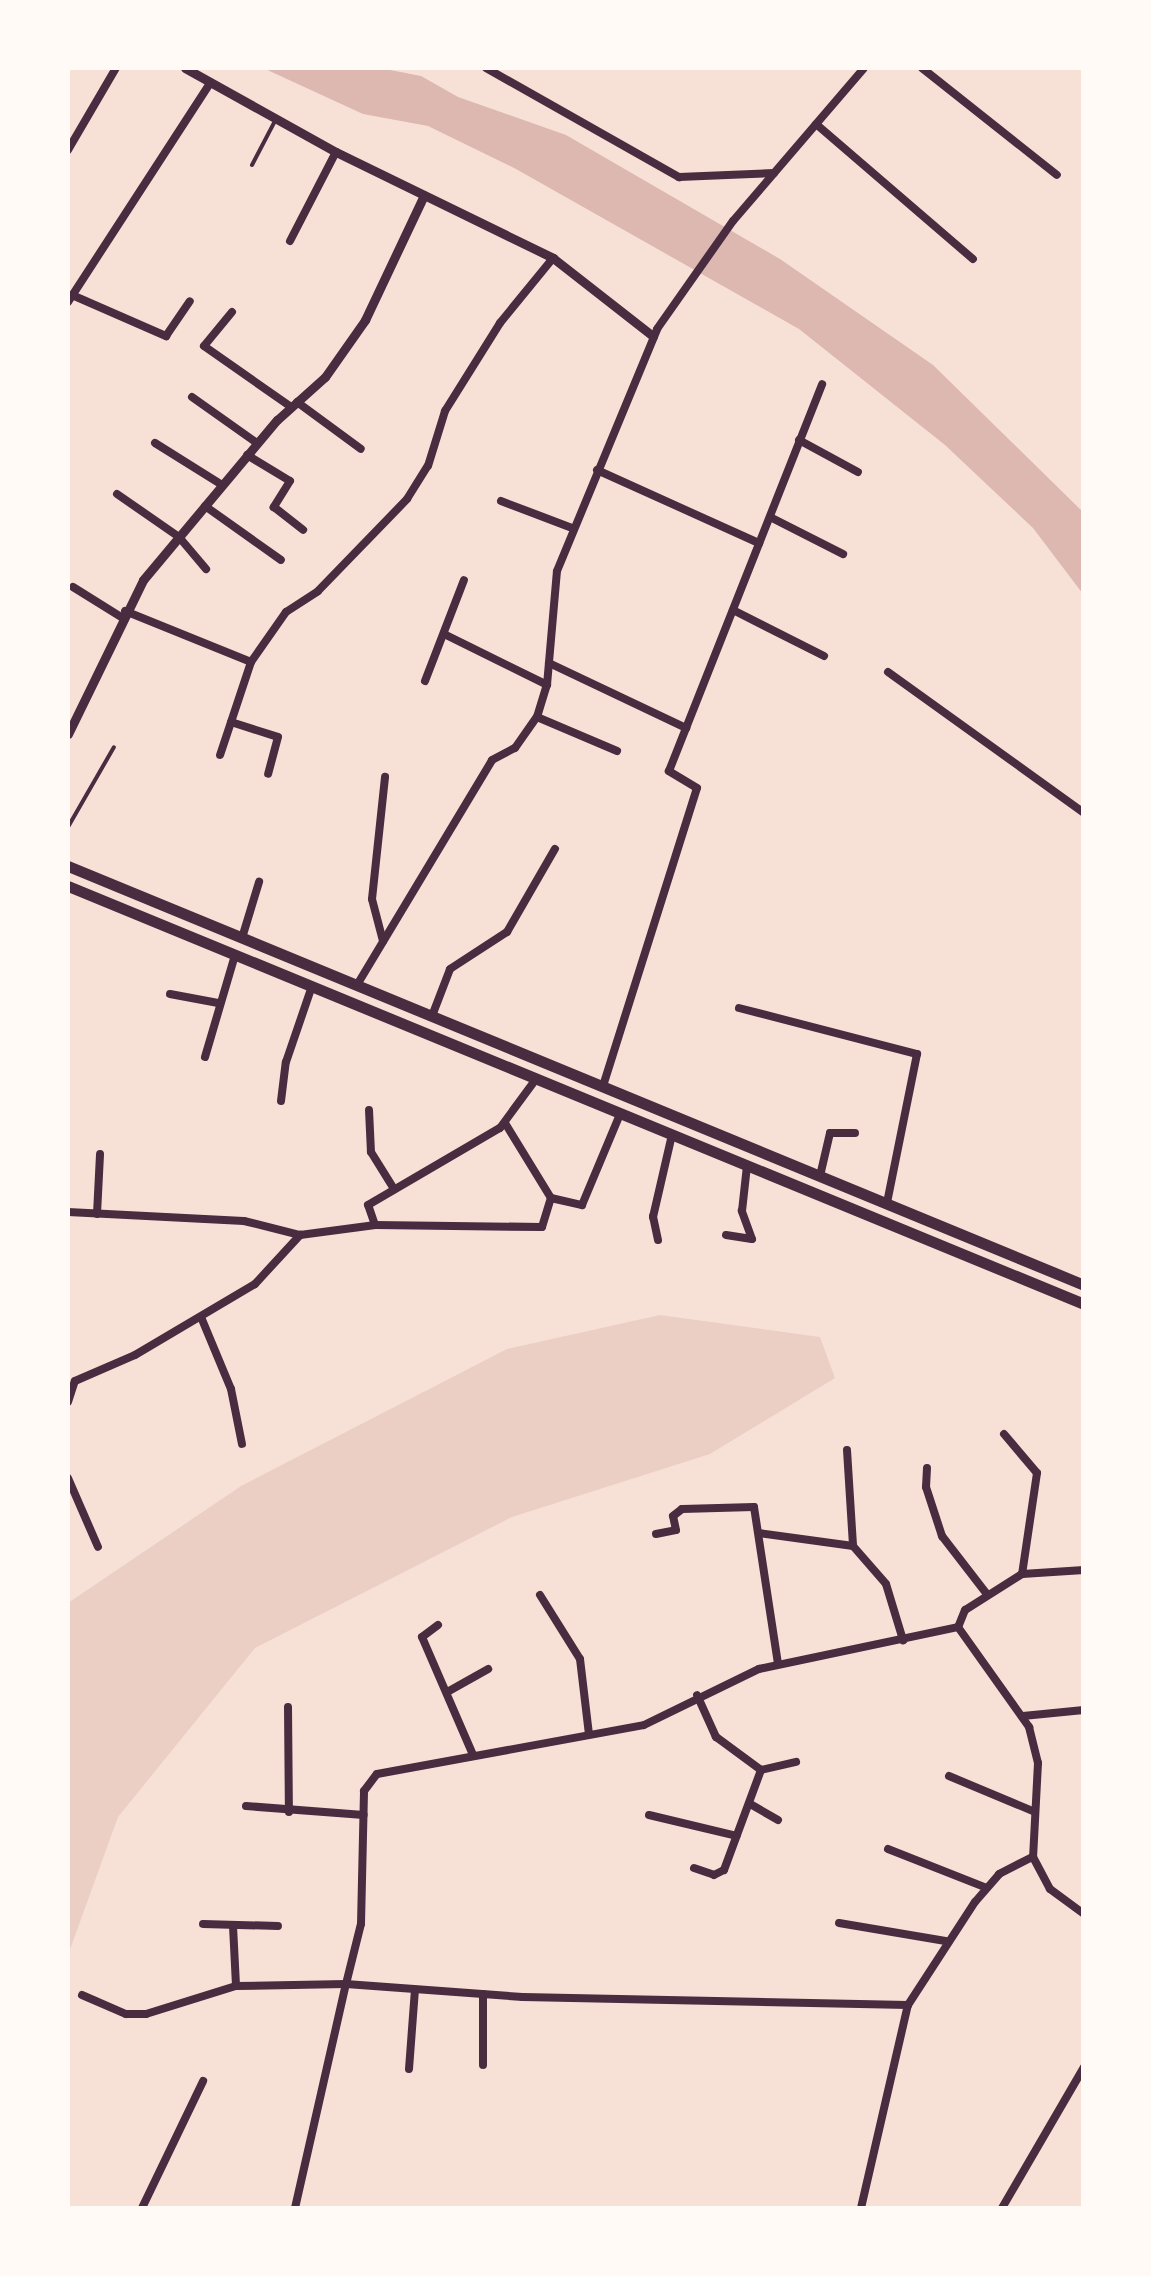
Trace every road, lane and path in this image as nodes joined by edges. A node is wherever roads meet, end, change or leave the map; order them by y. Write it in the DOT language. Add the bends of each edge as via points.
graph roads {
  1 [pos="116,68"];
  2 [pos="185,68"];
  3 [pos="486,68"];
  4 [pos="864,68"];
  5 [pos="922,68"];
  6 [pos="211,82"];
  7 [pos="275,120"];
  8 [pos="816,124"];
  9 [pos="68,150"];
  10 [pos="336,152"];
  11 [pos="252,165"];
  12 [pos="774,172"];
  13 [pos="1057,175"];
  14 [pos="424,195"];
  15 [pos="290,241"];
  16 [pos="553,258"];
  17 [pos="973,258"];
  18 [pos="70,298"];
  19 [pos="190,301"];
  20 [pos="232,312"];
  21 [pos="653,336"];
  22 [pos="822,384"];
  23 [pos="192,397"];
  24 [pos="294,405"];
  25 [pos="800,440"];
  26 [pos="155,443"];
  27 [pos="258,443"];
  28 [pos="361,449"];
  29 [pos="247,455"];
  30 [pos="597,470"];
  31 [pos="858,472"];
  32 [pos="222,485"];
  33 [pos="117,494"];
  34 [pos="501,501"];
  35 [pos="205,506"];
  36 [pos="770,516"];
  37 [pos="572,528"];
  38 [pos="304,530"];
  39 [pos="178,537"];
  40 [pos="759,543"];
  41 [pos="843,554"];
  42 [pos="282,560"];
  43 [pos="206,570"];
  44 [pos="464,580"];
  45 [pos="73,587"];
  46 [pos="733,610"];
  47 [pos="123,614"];
  48 [pos="444,634"];
  49 [pos="824,656"];
  50 [pos="251,662"];
  51 [pos="549,662"];
  52 [pos="888,672"];
  53 [pos="425,681"];
  54 [pos="547,685"];
  55 [pos="537,716"];
  56 [pos="231,722"];
  57 [pos="686,728"];
  58 [pos="68,734"];
  59 [pos="114,748"];
  60 [pos="617,751"];
  61 [pos="220,755"];
  62 [pos="268,774"];
  63 [pos="385,777"];
  64 [pos="1084,813"];
  65 [pos="68,827"];
  66 [pos="554,849"];
  67 [pos="68,866"];
  68 [pos="259,882"];
  69 [pos="68,886"];
  70 [pos="242,938"];
  71 [pos="383,941"];
  72 [pos="235,955"];
  73 [pos="357,985"];
  74 [pos="312,986"];
  75 [pos="170,994"];
  76 [pos="218,1003"];
  77 [pos="739,1008"];
  78 [pos="432,1016"];
  79 [pos="205,1057"];
  80 [pos="536,1079"];
  81 [pos="602,1086"];
  82 [pos="281,1102"];
  83 [pos="596,1104"];
  84 [pos="369,1110"];
  85 [pos="620,1114"];
  86 [pos="505,1123"];
  87 [pos="855,1134"];
  88 [pos="672,1135"];
  89 [pos="100,1154"];
  90 [pos="747,1166"];
  91 [pos="820,1176"];
  92 [pos="394,1189"];
  93 [pos="550,1198"];
  94 [pos="887,1204"];
  95 [pos="68,1212"];
  96 [pos="97,1214"];
  97 [pos="375,1225"];
  98 [pos="300,1235"];
  99 [pos="726,1236"];
  100 [pos="658,1240"];
  101 [pos="1084,1285"];
  102 [pos="1084,1304"];
  103 [pos="201,1317"];
  104 [pos="71,1380"];
  105 [pos="68,1402"];
  106 [pos="1004,1434"];
  107 [pos="242,1444"];
  108 [pos="846,1450"];
  109 [pos="928,1468"];
  110 [pos="68,1478"];
  111 [pos="759,1533"];
  112 [pos="656,1534"];
  113 [pos="853,1546"];
  114 [pos="98,1547"];
  115 [pos="1084,1570"];
  116 [pos="1022,1574"];
  117 [pos="986,1593"];
  118 [pos="540,1594"];
  119 [pos="438,1624"];
  120 [pos="958,1627"];
  121 [pos="904,1640"];
  122 [pos="778,1664"];
  123 [pos="488,1669"];
  124 [pos="449,1691"];
  125 [pos="697,1696"];
  126 [pos="288,1707"];
  127 [pos="1084,1710"];
  128 [pos="1023,1716"];
  129 [pos="590,1734"];
  130 [pos="473,1755"];
  131 [pos="796,1762"];
  132 [pos="761,1770"];
  133 [pos="949,1776"];
  134 [pos="752,1805"];
  135 [pos="246,1806"];
  136 [pos="289,1812"];
  137 [pos="1035,1812"];
  138 [pos="364,1815"];
  139 [pos="650,1815"];
  140 [pos="778,1820"];
  141 [pos="737,1836"];
  142 [pos="888,1849"];
  143 [pos="1033,1857"];
  144 [pos="694,1868"];
  145 [pos="987,1888"];
  146 [pos="1084,1914"];
  147 [pos="839,1922"];
  148 [pos="203,1924"];
  149 [pos="233,1926"];
  150 [pos="278,1926"];
  151 [pos="945,1941"];
  152 [pos="346,1984"];
  153 [pos="236,1986"];
  154 [pos="415,1990"];
  155 [pos="483,1994"];
  156 [pos="82,1995"];
  157 [pos="908,2004"];
  158 [pos="483,2065"];
  159 [pos="1084,2067"];
  160 [pos="409,2069"];
  161 [pos="203,2081"];
  162 [pos="142,2208"];
  163 [pos="295,2208"];
  164 [pos="861,2208"];
  165 [pos="1002,2208"];
  1 -- 9 [label="street"];
  2 -- 6 [label="street"];
  3 -- 12 [label="street" via="680,176"];
  4 -- 8 [label="street"];
  5 -- 13 [label="street"];
  6 -- 7 [label="street"];
  6 -- 18 [label="street"];
  7 -- 10 [label="street"];
  7 -- 11 [label="lane"];
  8 -- 12 [label="street"];
  8 -- 17 [label="street"];
  10 -- 14 [label="street"];
  10 -- 15 [label="street"];
  12 -- 21 [label="street" via="685,282"];
  14 -- 16 [label="street"];
  14 -- 24 [label="street" via="364,320 325,378"];
  16 -- 21 [label="street"];
  16 -- 50 [label="street" via="500,322 445,412 428,466 408,499 318,591 286,612"];
  18 -- 19 [label="street" via="166,336"];
  20 -- 24 [label="street" via="204,346"];
  21 -- 30 [label="street"];
  22 -- 25 [label="street"];
  23 -- 27 [label="street"];
  24 -- 27 [label="street"];
  24 -- 28 [label="street"];
  25 -- 31 [label="street"];
  25 -- 36 [label="street"];
  26 -- 32 [label="street"];
  27 -- 29 [label="street"];
  29 -- 32 [label="street"];
  29 -- 38 [label="street" via="290,481 274,508"];
  30 -- 37 [label="street"];
  30 -- 40 [label="street"];
  32 -- 35 [label="street"];
  33 -- 39 [label="street"];
  34 -- 37 [label="street"];
  35 -- 39 [label="street"];
  35 -- 42 [label="street"];
  36 -- 40 [label="street"];
  36 -- 41 [label="street"];
  37 -- 51 [label="street" via="557,571"];
  39 -- 43 [label="street"];
  39 -- 47 [label="street"];
  40 -- 46 [label="street"];
  44 -- 48 [label="street"];
  45 -- 47 [label="street"];
  46 -- 49 [label="street"];
  46 -- 57 [label="street"];
  47 -- 50 [label="street"];
  47 -- 58 [label="street"];
  48 -- 53 [label="street"];
  48 -- 54 [label="street"];
  50 -- 56 [label="street"];
  51 -- 54 [label="street"];
  51 -- 57 [label="street"];
  52 -- 64 [label="street"];
  54 -- 55 [label="street"];
  55 -- 60 [label="street"];
  55 -- 71 [label="street" via="515,748 492,760"];
  56 -- 61 [label="street"];
  56 -- 62 [label="street" via="278,737"];
  57 -- 81 [label="street" via="669,771 698,788"];
  59 -- 65 [label="lane"];
  63 -- 71 [label="street" via="372,898"];
  66 -- 78 [label="street" via="507,932 450,969"];
  67 -- 70 [label="main road"];
  68 -- 70 [label="street"];
  69 -- 72 [label="main road"];
  70 -- 73 [label="main road"];
  71 -- 73 [label="street"];
  72 -- 74 [label="main road"];
  72 -- 76 [label="street"];
  73 -- 78 [label="main road"];
  74 -- 80 [label="main road"];
  74 -- 82 [label="street" via="286,1062"];
  75 -- 76 [label="street"];
  76 -- 79 [label="street"];
  77 -- 94 [label="street" via="917,1054"];
  78 -- 81 [label="main road"];
  80 -- 83 [label="main road"];
  80 -- 86 [label="street"];
  81 -- 83 [label="main road"];
  81 -- 91 [label="main road"];
  83 -- 85 [label="main road"];
  84 -- 92 [label="street" via="371,1152"];
  85 -- 88 [label="main road"];
  85 -- 93 [label="street" via="582,1206"];
  86 -- 92 [label="street"];
  86 -- 93 [label="street"];
  87 -- 91 [label="street" via="830,1133"];
  88 -- 90 [label="main road"];
  88 -- 100 [label="street" via="652,1217"];
  89 -- 96 [label="street"];
  90 -- 99 [label="street" via="742,1211 752,1240"];
  90 -- 102 [label="main road"];
  91 -- 94 [label="main road"];
  92 -- 97 [label="street" via="368,1205"];
  93 -- 97 [label="street" via="542,1227"];
  94 -- 101 [label="main road"];
  95 -- 96 [label="street"];
  96 -- 98 [label="street" via="244,1221"];
  97 -- 98 [label="street"];
  98 -- 103 [label="street" via="256,1284"];
  103 -- 104 [label="street"];
  103 -- 107 [label="street" via="230,1389"];
  104 -- 105 [label="street"];
  106 -- 116 [label="street" via="1037,1473"];
  108 -- 113 [label="street"];
  109 -- 117 [label="street" via="926,1486 942,1536"];
  110 -- 114 [label="street"];
  111 -- 112 [label="street" via="757,1512 746,1507 682,1509 673,1516 676,1530"];
  111 -- 113 [label="street"];
  111 -- 122 [label="street"];
  113 -- 121 [label="street" via="886,1584"];
  115 -- 116 [label="street"];
  116 -- 117 [label="street"];
  117 -- 120 [label="street" via="964,1610"];
  118 -- 129 [label="street" via="580,1659"];
  119 -- 124 [label="street" via="422,1637"];
  120 -- 121 [label="street"];
  120 -- 128 [label="street"];
  121 -- 122 [label="street"];
  122 -- 125 [label="street"];
  123 -- 124 [label="street"];
  124 -- 130 [label="street"];
  125 -- 129 [label="street" via="644,1724"];
  125 -- 132 [label="street" via="716,1738"];
  126 -- 136 [label="street"];
  127 -- 128 [label="street"];
  128 -- 137 [label="street" via="1038,1763"];
  129 -- 130 [label="street"];
  130 -- 138 [label="street" via="376,1774 367,1781"];
  131 -- 132 [label="street"];
  132 -- 134 [label="street"];
  133 -- 137 [label="street"];
  134 -- 140 [label="street"];
  134 -- 141 [label="street"];
  135 -- 136 [label="street"];
  136 -- 138 [label="street"];
  137 -- 143 [label="street"];
  138 -- 152 [label="street" via="361,1924"];
  139 -- 141 [label="street"];
  141 -- 144 [label="street" via="719,1874"];
  142 -- 145 [label="street"];
  143 -- 145 [label="street"];
  143 -- 146 [label="street" via="1050,1889"];
  145 -- 151 [label="street"];
  147 -- 151 [label="street"];
  148 -- 149 [label="street"];
  149 -- 150 [label="street"];
  149 -- 153 [label="street"];
  151 -- 157 [label="street"];
  152 -- 153 [label="street"];
  152 -- 154 [label="street"];
  152 -- 163 [label="street"];
  153 -- 156 [label="street" via="146,2014 126,2014"];
  154 -- 155 [label="street"];
  154 -- 160 [label="street"];
  155 -- 157 [label="street"];
  155 -- 158 [label="street"];
  157 -- 164 [label="street"];
  159 -- 165 [label="street"];
  161 -- 162 [label="street"];
}
